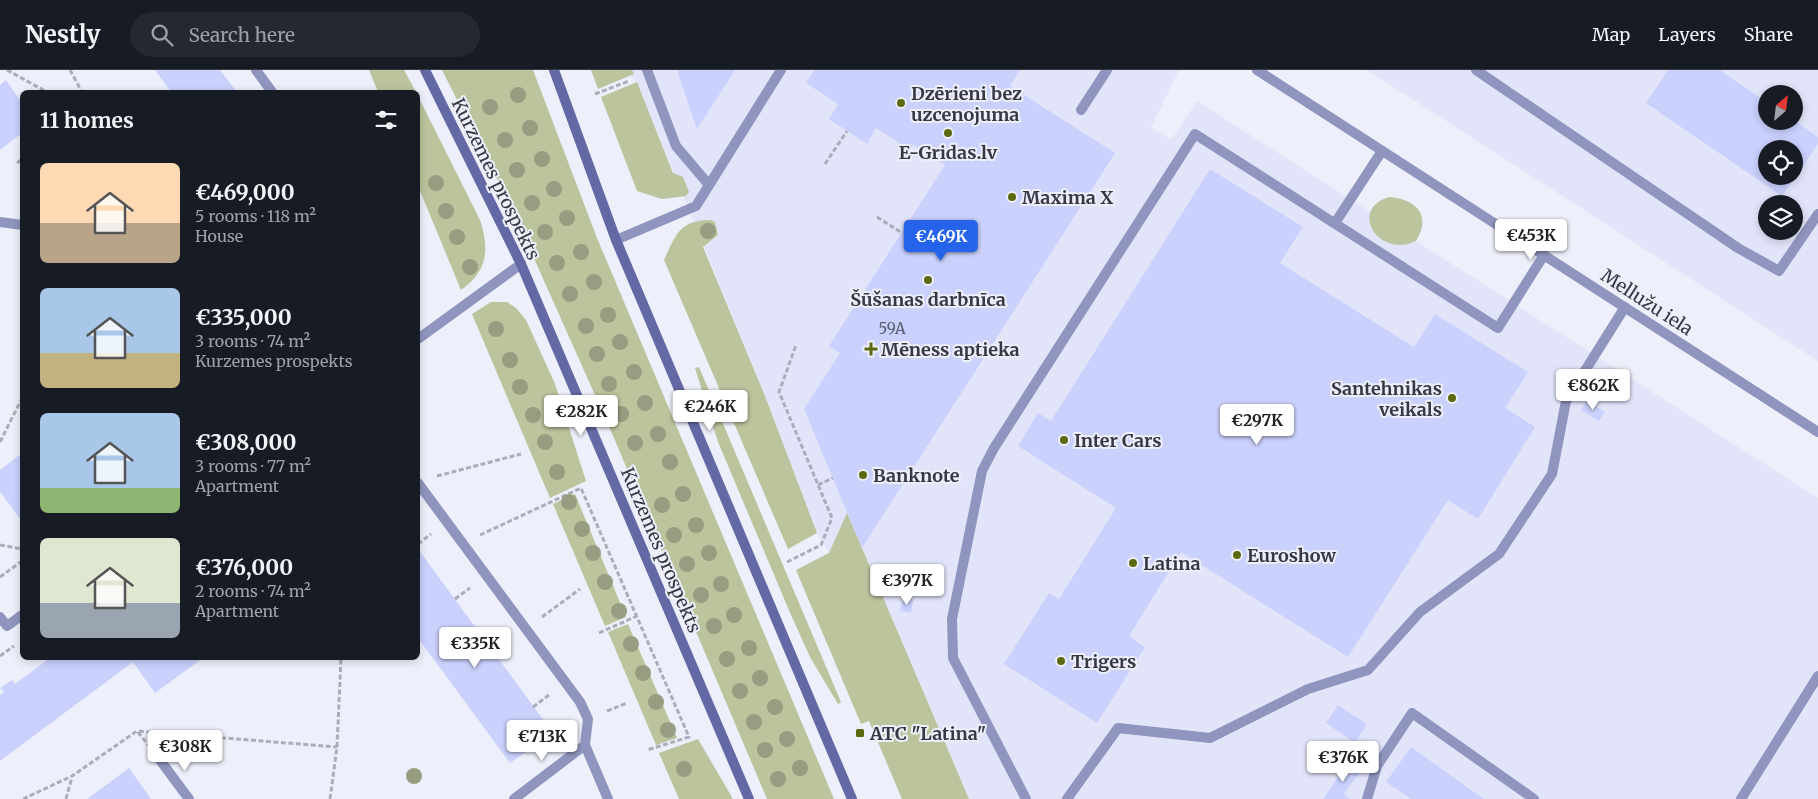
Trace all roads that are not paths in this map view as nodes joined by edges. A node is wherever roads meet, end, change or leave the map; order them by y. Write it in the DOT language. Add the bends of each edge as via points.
graph roads {
  1 [pos="256,70"];
  2 [pos="425,70"];
  3 [pos="554,70"];
  4 [pos="781,70"];
  5 [pos="1107,70"];
  6 [pos="1257,70"];
  7 [pos="1476,70"];
  8 [pos="647,72"];
  9 [pos="271,90"];
  10 [pos="1081,110"];
  11 [pos="1382,151"];
  12 [pos="709,185"];
  13 [pos="1818,214"];
  14 [pos="0,222"];
  15 [pos="1335,223"];
  16 [pos="20,225"];
  17 [pos="616,240"];
  18 [pos="1544,255"];
  19 [pos="521,264"];
  20 [pos="1625,307"];
  21 [pos="420,338"];
  22 [pos="1818,432"];
  23 [pos="420,486"];
  24 [pos="20,616"];
  25 [pos="0,617"];
  26 [pos="3,628"];
  27 [pos="1818,676"];
  28 [pos="585,745"];
  29 [pos="160,760"];
  30 [pos="189,799"];
  31 [pos="514,799"];
  32 [pos="608,799"];
  33 [pos="749,799"];
  34 [pos="852,799"];
  35 [pos="1026,799"];
  36 [pos="1067,799"];
  37 [pos="1367,799"];
  38 [pos="1534,799"];
  39 [pos="1740,799"];
  1 -- 9 [label="street"];
  2 -- 19 [label="main road, Kurzemes prospekts"];
  3 -- 17 [label="main road"];
  4 -- 12 [label="street"];
  5 -- 10 [label="street"];
  6 -- 11 [label="street, Mellužu iela"];
  7 -- 13 [label="street" via="1738,248 1779,271"];
  8 -- 12 [label="street" via="676,146"];
  11 -- 15 [label="street"];
  11 -- 18 [label="street, Mellužu iela"];
  12 -- 17 [label="street" via="696,206"];
  14 -- 16 [label="street"];
  15 -- 18 [label="street" via="1498,328"];
  15 -- 35 [label="street" via="1195,134 994,448 982,471 952,619 953,658"];
  17 -- 34 [label="main road"];
  18 -- 20 [label="street, Mellužu iela"];
  19 -- 21 [label="street"];
  19 -- 33 [label="main road, Kurzemes prospekts"];
  20 -- 22 [label="street, Mellužu iela"];
  20 -- 36 [label="street" via="1566,401 1552,474 1499,554 1420,612 1368,670 1308,689 1210,738 1118,728"];
  23 -- 28 [label="street" via="580,702 588,719"];
  24 -- 26 [label="street"];
  25 -- 26 [label="street"];
  27 -- 39 [label="street"];
  28 -- 31 [label="street"];
  28 -- 32 [label="street"];
  29 -- 30 [label="street"];
  37 -- 38 [label="street" via="1377,766 1412,713"];
}
